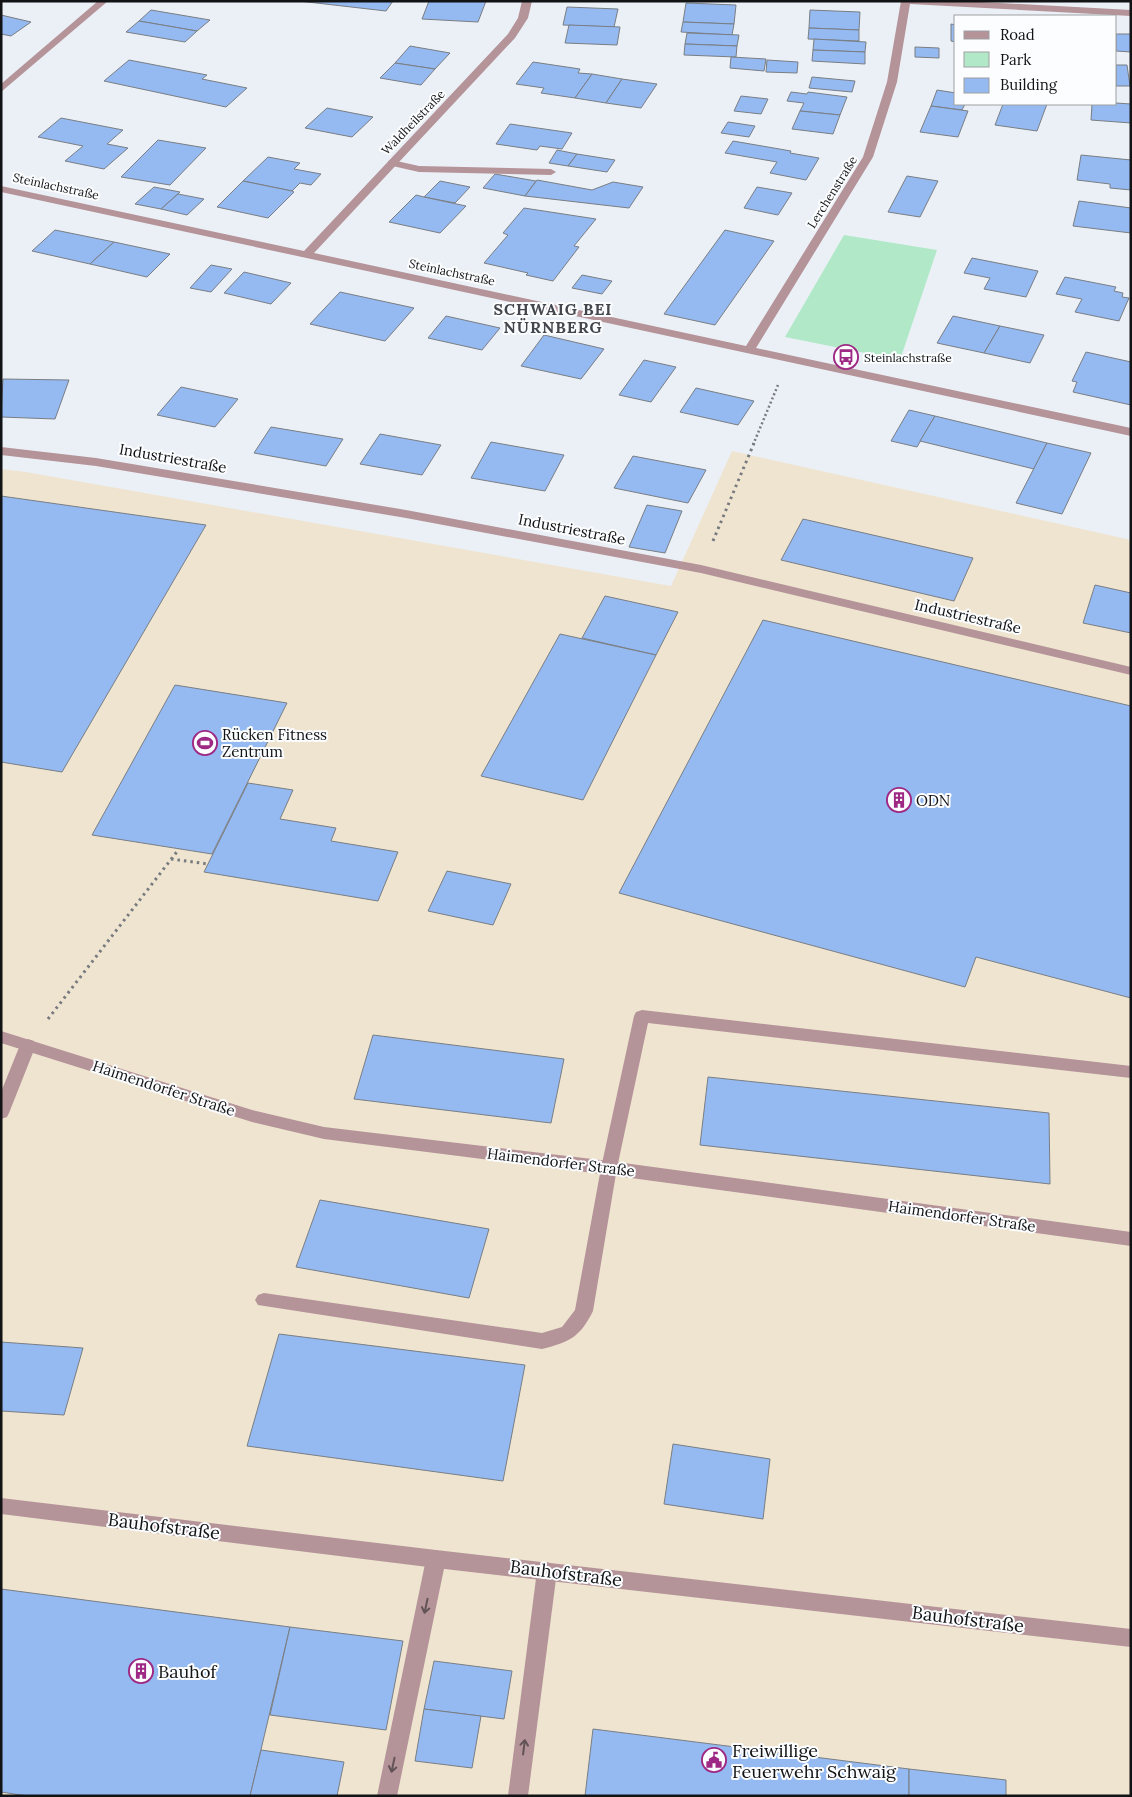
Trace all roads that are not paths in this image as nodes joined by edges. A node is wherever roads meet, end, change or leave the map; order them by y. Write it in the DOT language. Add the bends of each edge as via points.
graph roads {
  1 [pos="104,1"];
  2 [pos="527,1"];
  3 [pos="907,1"];
  4 [pos="1131,13"];
  5 [pos="1,89"];
  6 [pos="392,163"];
  7 [pos="551,172"];
  8 [pos="1,189"];
  9 [pos="307,254"];
  10 [pos="748,351"];
  11 [pos="1131,432"];
  12 [pos="1,451"];
  13 [pos="1131,671"];
  14 [pos="1,1037"];
  15 [pos="28,1045"];
  16 [pos="1131,1072"];
  17 [pos="1,1112"];
  18 [pos="610,1168"];
  19 [pos="1131,1238"];
  20 [pos="264,1300"];
  21 [pos="1,1506"];
  22 [pos="436,1559"];
  23 [pos="547,1571"];
  24 [pos="1131,1638"];
  25 [pos="387,1796"];
  26 [pos="518,1796"];
  1 -- 5 [label="street"];
  2 -- 6 [label="street, Waldheilstraße" via="523,18 512,36"];
  3 -- 4 [label="street"];
  3 -- 10 [label="street, Lerchenstraße" via="892,82 868,157"];
  6 -- 7 [label="street" via="419,169"];
  6 -- 9 [label="street, Waldheilstraße"];
  8 -- 9 [label="street, Steinlachstraße"];
  9 -- 10 [label="street, Steinlachstraße"];
  10 -- 11 [label="street, Steinlachstraße"];
  12 -- 13 [label="street, Industriestraße" via="125,467 406,514 701,569"];
  14 -- 15 [label="street, Haimendorfer Straße"];
  15 -- 17 [label="street"];
  15 -- 18 [label="street, Haimendorfer Straße" via="252,1116 324,1133"];
  16 -- 18 [label="street" via="642,1016"];
  18 -- 19 [label="street, Haimendorfer Straße"];
  18 -- 20 [label="street" via="584,1311 575,1329 561,1338 542,1342"];
  21 -- 22 [label="street, Bauhofstraße"];
  22 -- 23 [label="street, Bauhofstraße"];
  22 -- 25 [label="street, one-way"];
  23 -- 24 [label="street, Bauhofstraße"];
  26 -- 23 [label="street, one-way"];
}
